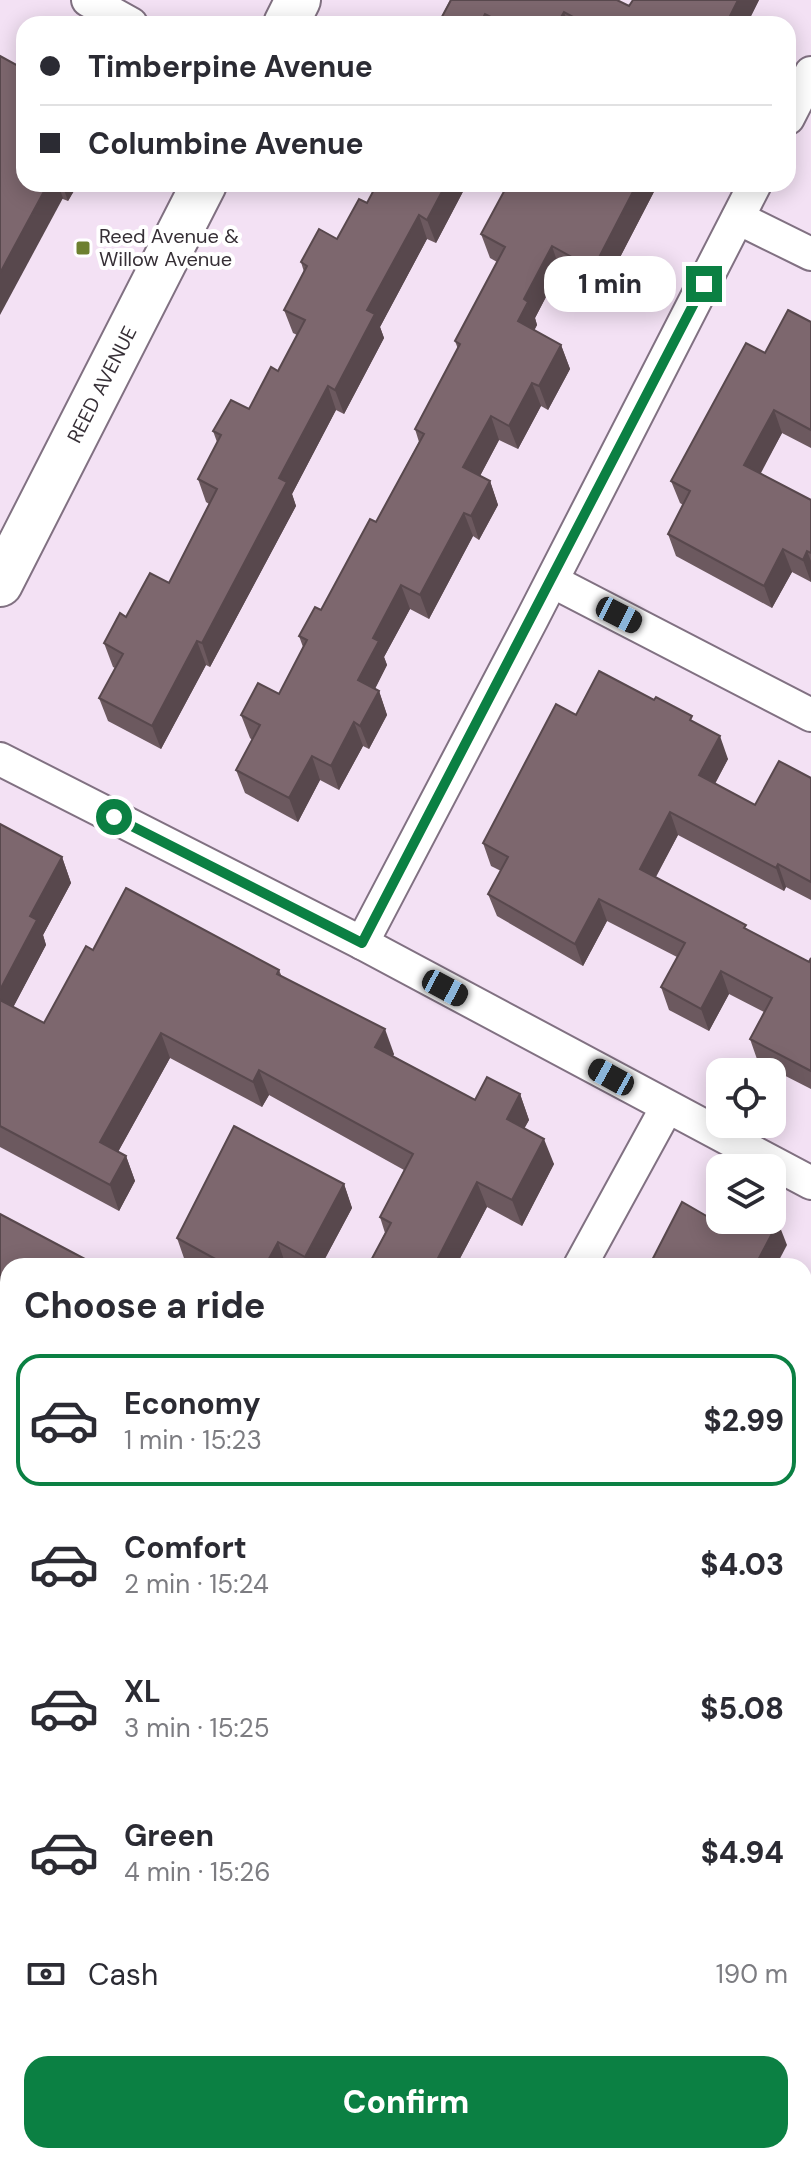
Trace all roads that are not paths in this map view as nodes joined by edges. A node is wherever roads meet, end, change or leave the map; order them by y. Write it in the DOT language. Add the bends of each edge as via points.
graph roads {
  1 [pos="88,0"];
  2 [pos="117,16"];
  3 [pos="811,73"];
  4 [pos="796,102"];
  5 [pos="200,192"];
  6 [pos="751,192"];
  7 [pos="738,218"];
  8 [pos="811,254"];
  9 [pos="552,581"];
  10 [pos="0,584"];
  11 [pos="811,715"];
  12 [pos="0,759"];
  13 [pos="362,943"];
  14 [pos="667,1107"];
  15 [pos="811,1183"];
  16 [pos="584,1258"];
  1 -- 2 [label="street"];
  3 -- 4 [label="street"];
  5 -- 10 [label="main road, REED AVENUE"];
  6 -- 7 [label="street"];
  7 -- 8 [label="street"];
  7 -- 9 [label="street"];
  9 -- 11 [label="street"];
  9 -- 13 [label="street"];
  12 -- 13 [label="street"];
  13 -- 14 [label="street"];
  14 -- 15 [label="street"];
  14 -- 16 [label="street"];
}
